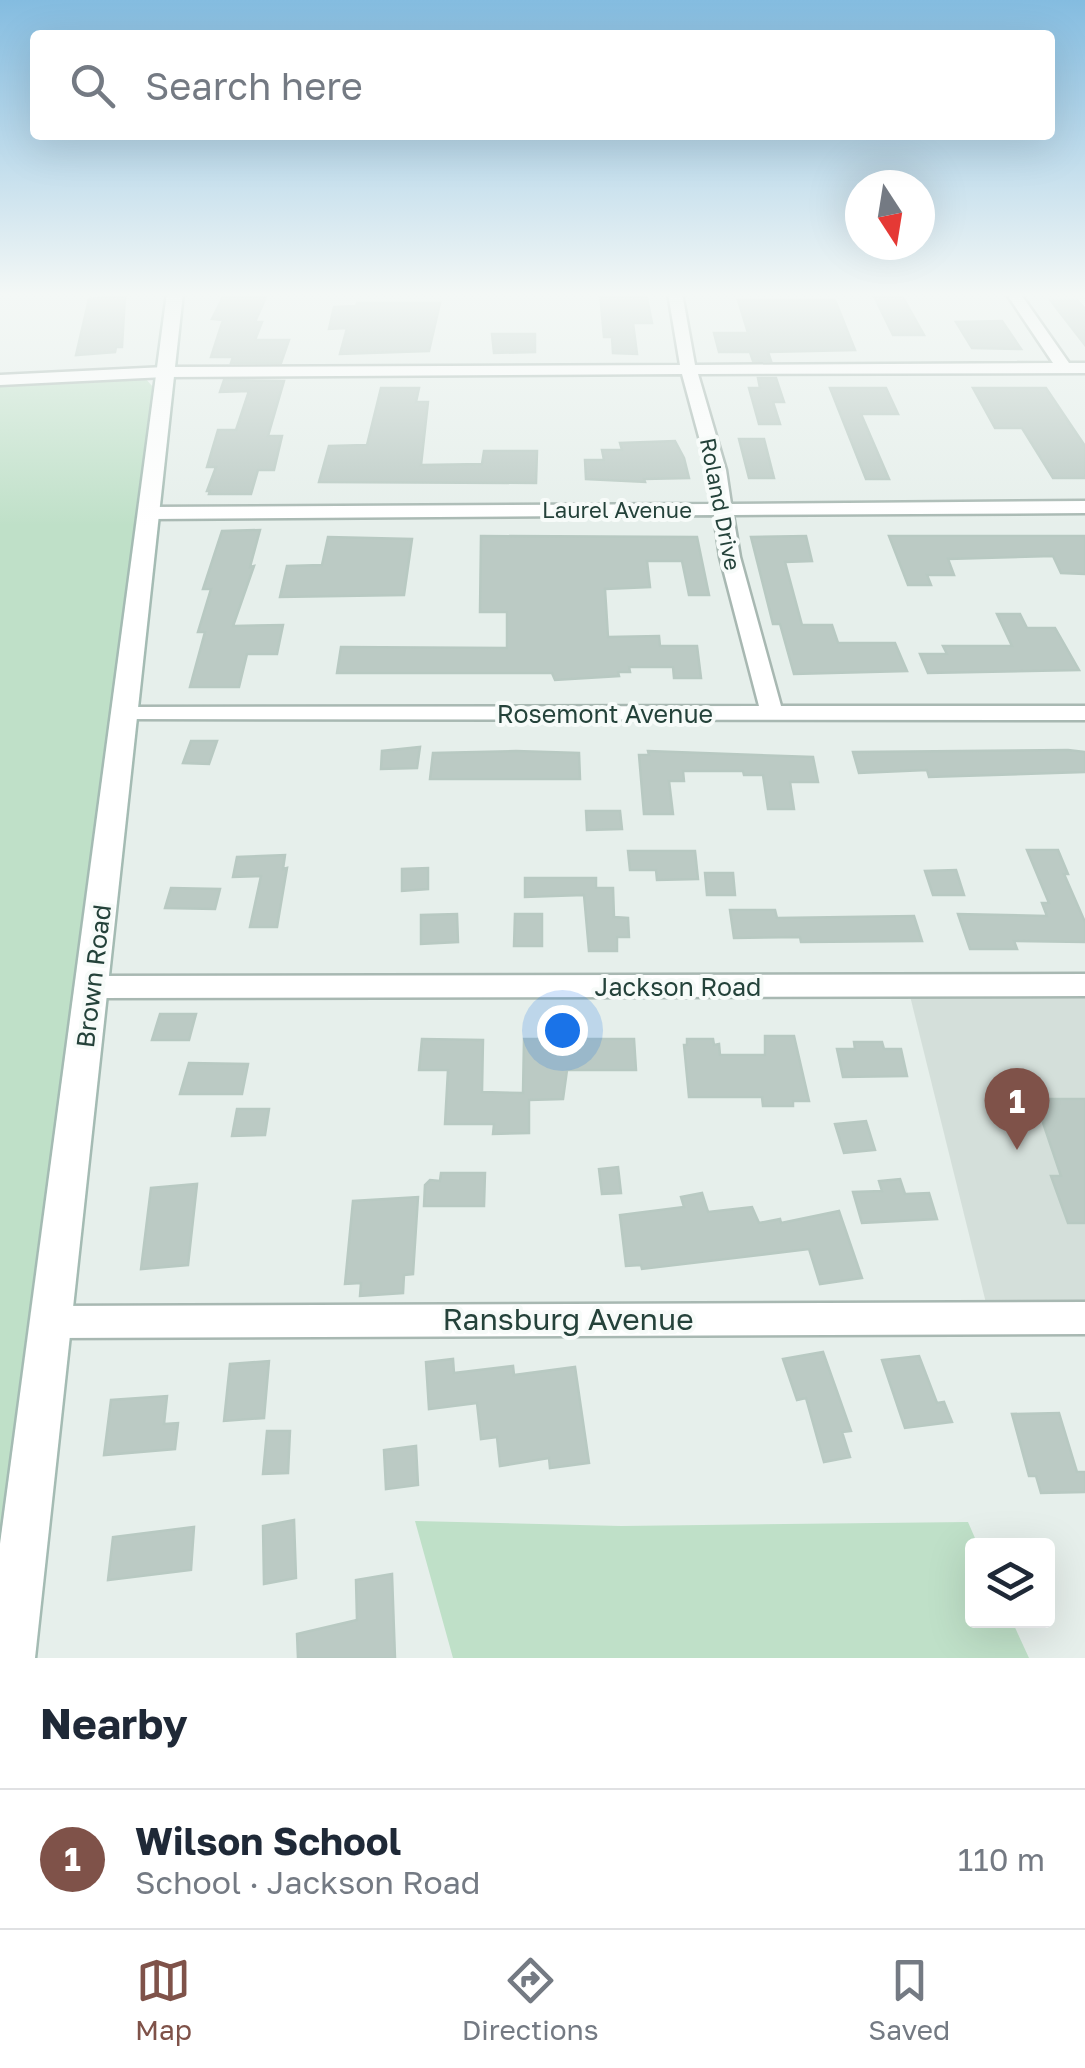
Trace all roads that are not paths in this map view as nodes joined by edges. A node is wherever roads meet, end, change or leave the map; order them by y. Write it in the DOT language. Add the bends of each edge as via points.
graph roads {
  1 [pos="591,370"];
  2 [pos="689,370"];
  3 [pos="165,372"];
  4 [pos="0,380"];
  5 [pos="724,508"];
  6 [pos="1085,508"];
  7 [pos="148,513"];
  8 [pos="772,713"];
  9 [pos="1085,713"];
  10 [pos="124,714"];
  11 [pos="1085,985"];
  12 [pos="91,986"];
  13 [pos="1085,1318"];
  14 [pos="51,1322"];
  15 [pos="10,1658"];
  1 -- 3 [label="street"];
  2 -- 5 [label="street, Roland Drive"];
  3 -- 4 [label="street"];
  3 -- 7 [label="main road, Brown Road"];
  5 -- 6 [label="street, Laurel Avenue"];
  5 -- 7 [label="street, Laurel Avenue"];
  5 -- 8 [label="street, Roland Drive" via="730,557"];
  7 -- 10 [label="main road, Brown Road"];
  8 -- 9 [label="street, Rosemont Avenue"];
  8 -- 10 [label="street, Rosemont Avenue"];
  10 -- 12 [label="main road, Brown Road"];
  11 -- 12 [label="street, Jackson Road"];
  12 -- 14 [label="main road, Brown Road"];
  13 -- 14 [label="street, Ransburg Avenue"];
  14 -- 15 [label="main road, Brown Road"];
}
